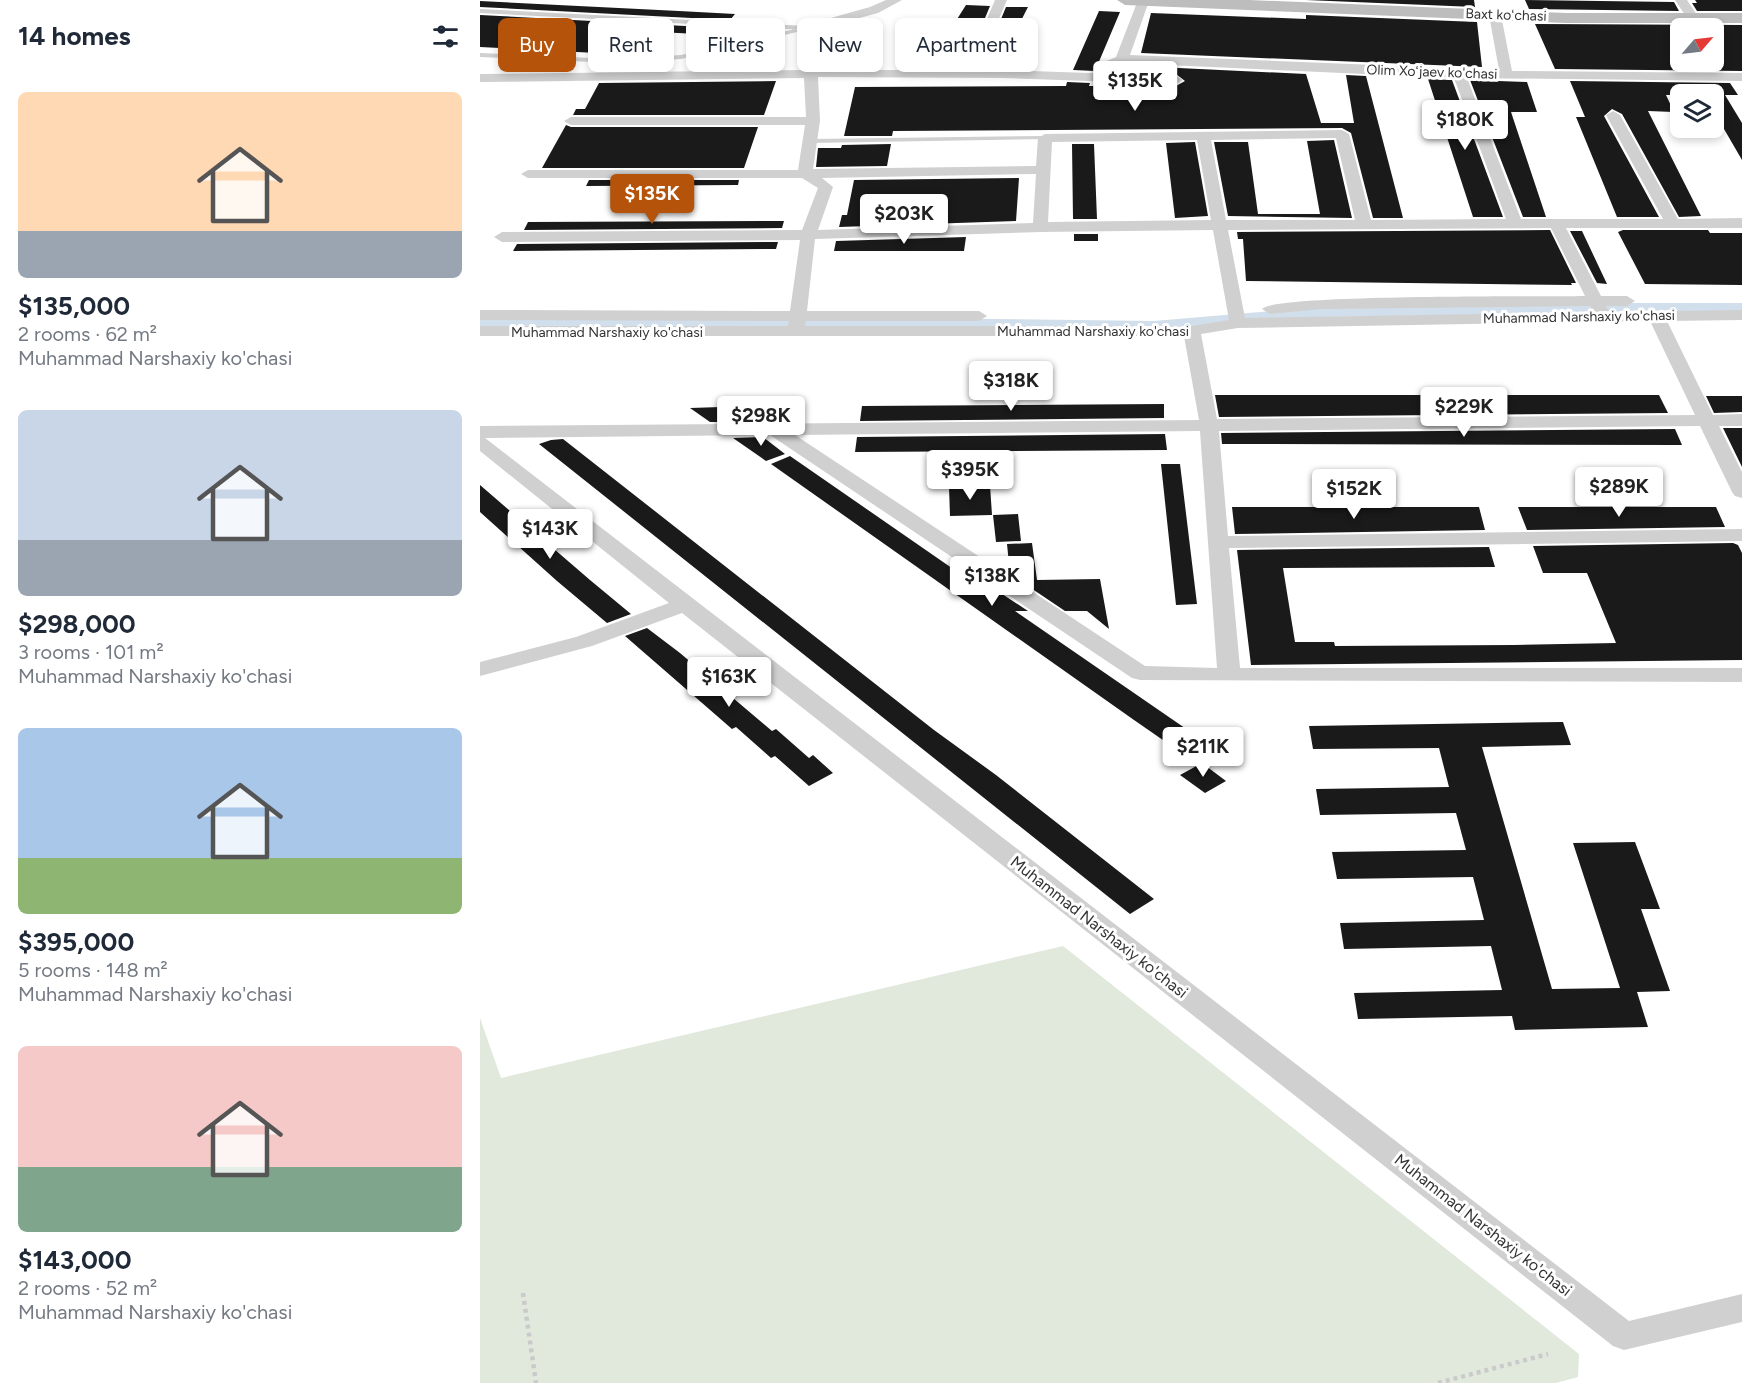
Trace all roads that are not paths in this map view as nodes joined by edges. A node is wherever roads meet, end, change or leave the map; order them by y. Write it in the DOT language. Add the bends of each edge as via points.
graph roads {
  1 [pos="896,0"];
  2 [pos="1001,0"];
  3 [pos="1125,0"];
  4 [pos="1681,0"];
  5 [pos="1143,1"];
  6 [pos="1211,2"];
  7 [pos="480,11"];
  8 [pos="1495,15"];
  9 [pos="845,18"];
  10 [pos="993,18"];
  11 [pos="1693,18"];
  12 [pos="1724,18"];
  13 [pos="1742,18"];
  14 [pos="797,27"];
  15 [pos="797,30"];
  16 [pos="481,57"];
  17 [pos="1122,59"];
  18 [pos="810,74"];
  19 [pos="1459,74"];
  20 [pos="1506,74"];
  21 [pos="1092,76"];
  22 [pos="480,78"];
  23 [pos="1741,79"];
  24 [pos="1176,80"];
  25 [pos="1613,115"];
  26 [pos="813,121"];
  27 [pos="571,122"];
  28 [pos="1203,136"];
  29 [pos="1045,138"];
  30 [pos="810,141"];
  31 [pos="1043,170"];
  32 [pos="528,174"];
  33 [pos="805,174"];
  34 [pos="1673,222"];
  35 [pos="1742,223"];
  36 [pos="1364,224"];
  37 [pos="1515,224"];
  38 [pos="1218,225"];
  39 [pos="1557,225"];
  40 [pos="1040,227"];
  41 [pos="808,235"];
  42 [pos="502,237"];
  43 [pos="1595,301"];
  44 [pos="1742,301"];
  45 [pos="480,315"];
  46 [pos="1742,315"];
  47 [pos="1656,316"];
  48 [pos="1237,317"];
  49 [pos="1603,317"];
  50 [pos="797,324"];
  51 [pos="480,331"];
  52 [pos="1192,331"];
  53 [pos="1707,420"];
  54 [pos="1742,420"];
  55 [pos="1209,424"];
  56 [pos="774,429"];
  57 [pos="480,432"];
  58 [pos="480,442"];
  59 [pos="1742,492"];
  60 [pos="1742,535"];
  61 [pos="1218,542"];
  62 [pos="684,604"];
  63 [pos="480,669"];
  64 [pos="1229,675"];
  65 [pos="1742,675"];
  66 [pos="1742,1308"];
  1 -- 9 [label="street"];
  2 -- 10 [label="street"];
  3 -- 5 [label="main road, Baxt koʻchasi"];
  4 -- 11 [label="street"];
  5 -- 6 [label="main road, Baxt koʻchasi"];
  5 -- 17 [label="street"];
  6 -- 8 [label="main road, Baxt koʻchasi"];
  7 -- 14 [label="lane"];
  8 -- 11 [label="main road, Baxt koʻchasi"];
  8 -- 20 [label="street"];
  12 -- 13 [label="main road, Baxt koʻchasi"];
  15 -- 16 [label="lane" via="681,57 614,61"];
  17 -- 19 [label="street, Olim Xoʻjaev ko'chasi"];
  17 -- 21 [label="street" via="1098,66"];
  18 -- 21 [label="street"];
  18 -- 22 [label="street"];
  18 -- 26 [label="street"];
  19 -- 20 [label="street, Olim Xoʻjaev ko'chasi"];
  19 -- 37 [label="street"];
  20 -- 23 [label="street, Olim Xoʻjaev ko'chasi"];
  21 -- 24 [label="street"];
  25 -- 34 [label="street"];
  26 -- 27 [label="street"];
  26 -- 30 [label="street"];
  28 -- 29 [label="street"];
  28 -- 36 [label="street" via="1342,134"];
  28 -- 38 [label="street"];
  29 -- 30 [label="lane"];
  29 -- 31 [label="street"];
  30 -- 33 [label="street"];
  31 -- 33 [label="street"];
  31 -- 40 [label="street"];
  32 -- 33 [label="street"];
  33 -- 41 [label="street" via="825,187"];
  34 -- 35 [label="street"];
  34 -- 39 [label="street"];
  36 -- 37 [label="street"];
  36 -- 38 [label="street"];
  37 -- 39 [label="street"];
  38 -- 40 [label="street"];
  38 -- 48 [label="street"];
  39 -- 43 [label="street"];
  40 -- 41 [label="street"];
  41 -- 42 [label="street"];
  41 -- 50 [label="street"];
  43 -- 44 [label="street"];
  43 -- 48 [label="street" via="1321,304"];
  43 -- 49 [label="street"];
  45 -- 50 [label="street"];
  46 -- 47 [label="street, Muhammad Narshaxiy ko'chasi"];
  47 -- 49 [label="street, Muhammad Narshaxiy ko'chasi"];
  47 -- 53 [label="street"];
  48 -- 49 [label="street, Muhammad Narshaxiy ko'chasi"];
  48 -- 50 [label="street"];
  48 -- 52 [label="street, Muhammad Narshaxiy ko'chasi"];
  50 -- 51 [label="street, Muhammad Narshaxiy ko'chasi"];
  50 -- 52 [label="street, Muhammad Narshaxiy ko'chasi"];
  52 -- 55 [label="street"];
  53 -- 54 [label="street"];
  53 -- 55 [label="street"];
  53 -- 59 [label="street"];
  55 -- 56 [label="street"];
  55 -- 61 [label="street"];
  56 -- 57 [label="street"];
  56 -- 64 [label="street" via="1140,673"];
  58 -- 62 [label="street, Muhammad Narshaxiy ko'chasi"];
  60 -- 61 [label="street"];
  61 -- 64 [label="street"];
  62 -- 63 [label="street" via="626,629"];
  62 -- 66 [label="street, Muhammad Narshaxiy ko'chasi" via="1624,1336"];
  64 -- 65 [label="street"];
}
